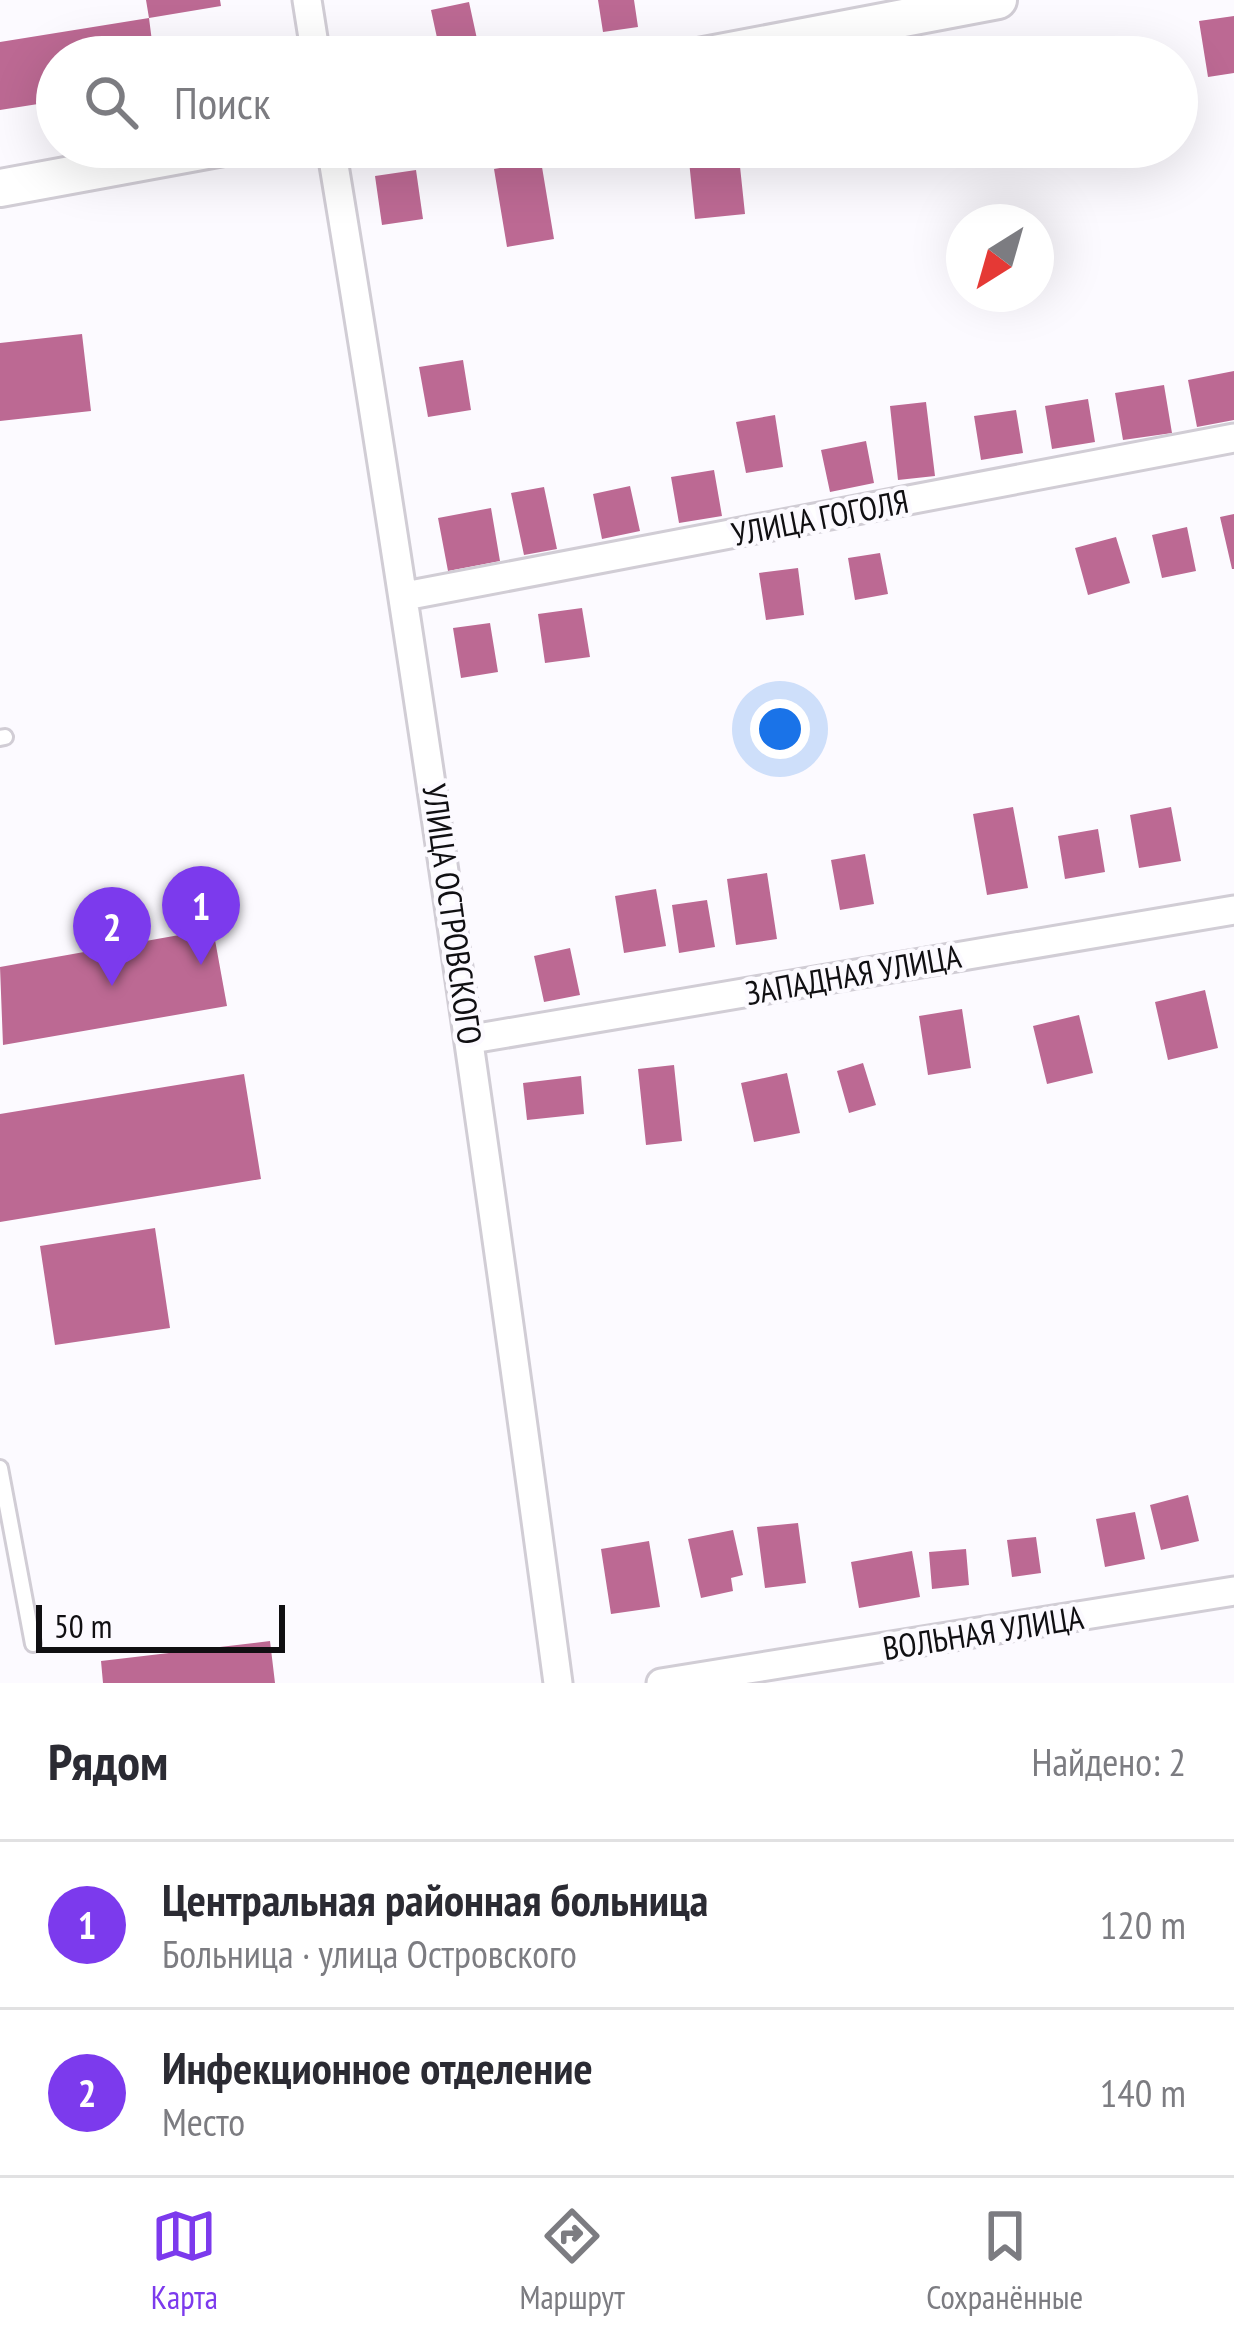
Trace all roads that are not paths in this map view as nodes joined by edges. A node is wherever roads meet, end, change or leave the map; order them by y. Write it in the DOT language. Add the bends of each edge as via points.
graph roads {
  1 [pos="307,0"];
  2 [pos="998,0"];
  3 [pos="313,36"];
  4 [pos="809,36"];
  5 [pos="109,168"];
  6 [pos="334,168"];
  7 [pos="0,188"];
  8 [pos="1234,438"];
  9 [pos="405,596"];
  10 [pos="1234,910"];
  11 [pos="472,1039"];
  12 [pos="0,1468"];
  13 [pos="1234,1592"];
  14 [pos="33,1644"];
  15 [pos="558,1683"];
  16 [pos="661,1683"];
  1 -- 3 [label="street"];
  2 -- 4 [label="street"];
  5 -- 7 [label="street"];
  6 -- 9 [label="street, УЛИЦА ОСТРОВСКОГО"];
  8 -- 9 [label="street, УЛИЦА ГОГОЛЯ"];
  9 -- 11 [label="street, УЛИЦА ОСТРОВСКОГО"];
  10 -- 11 [label="street, ЗАПАДНАЯ УЛИЦА"];
  11 -- 15 [label="street, УЛИЦА ОСТРОВСКОГО"];
  12 -- 14 [label="lane"];
  13 -- 16 [label="street, ВОЛЬНАЯ УЛИЦА"];
}
